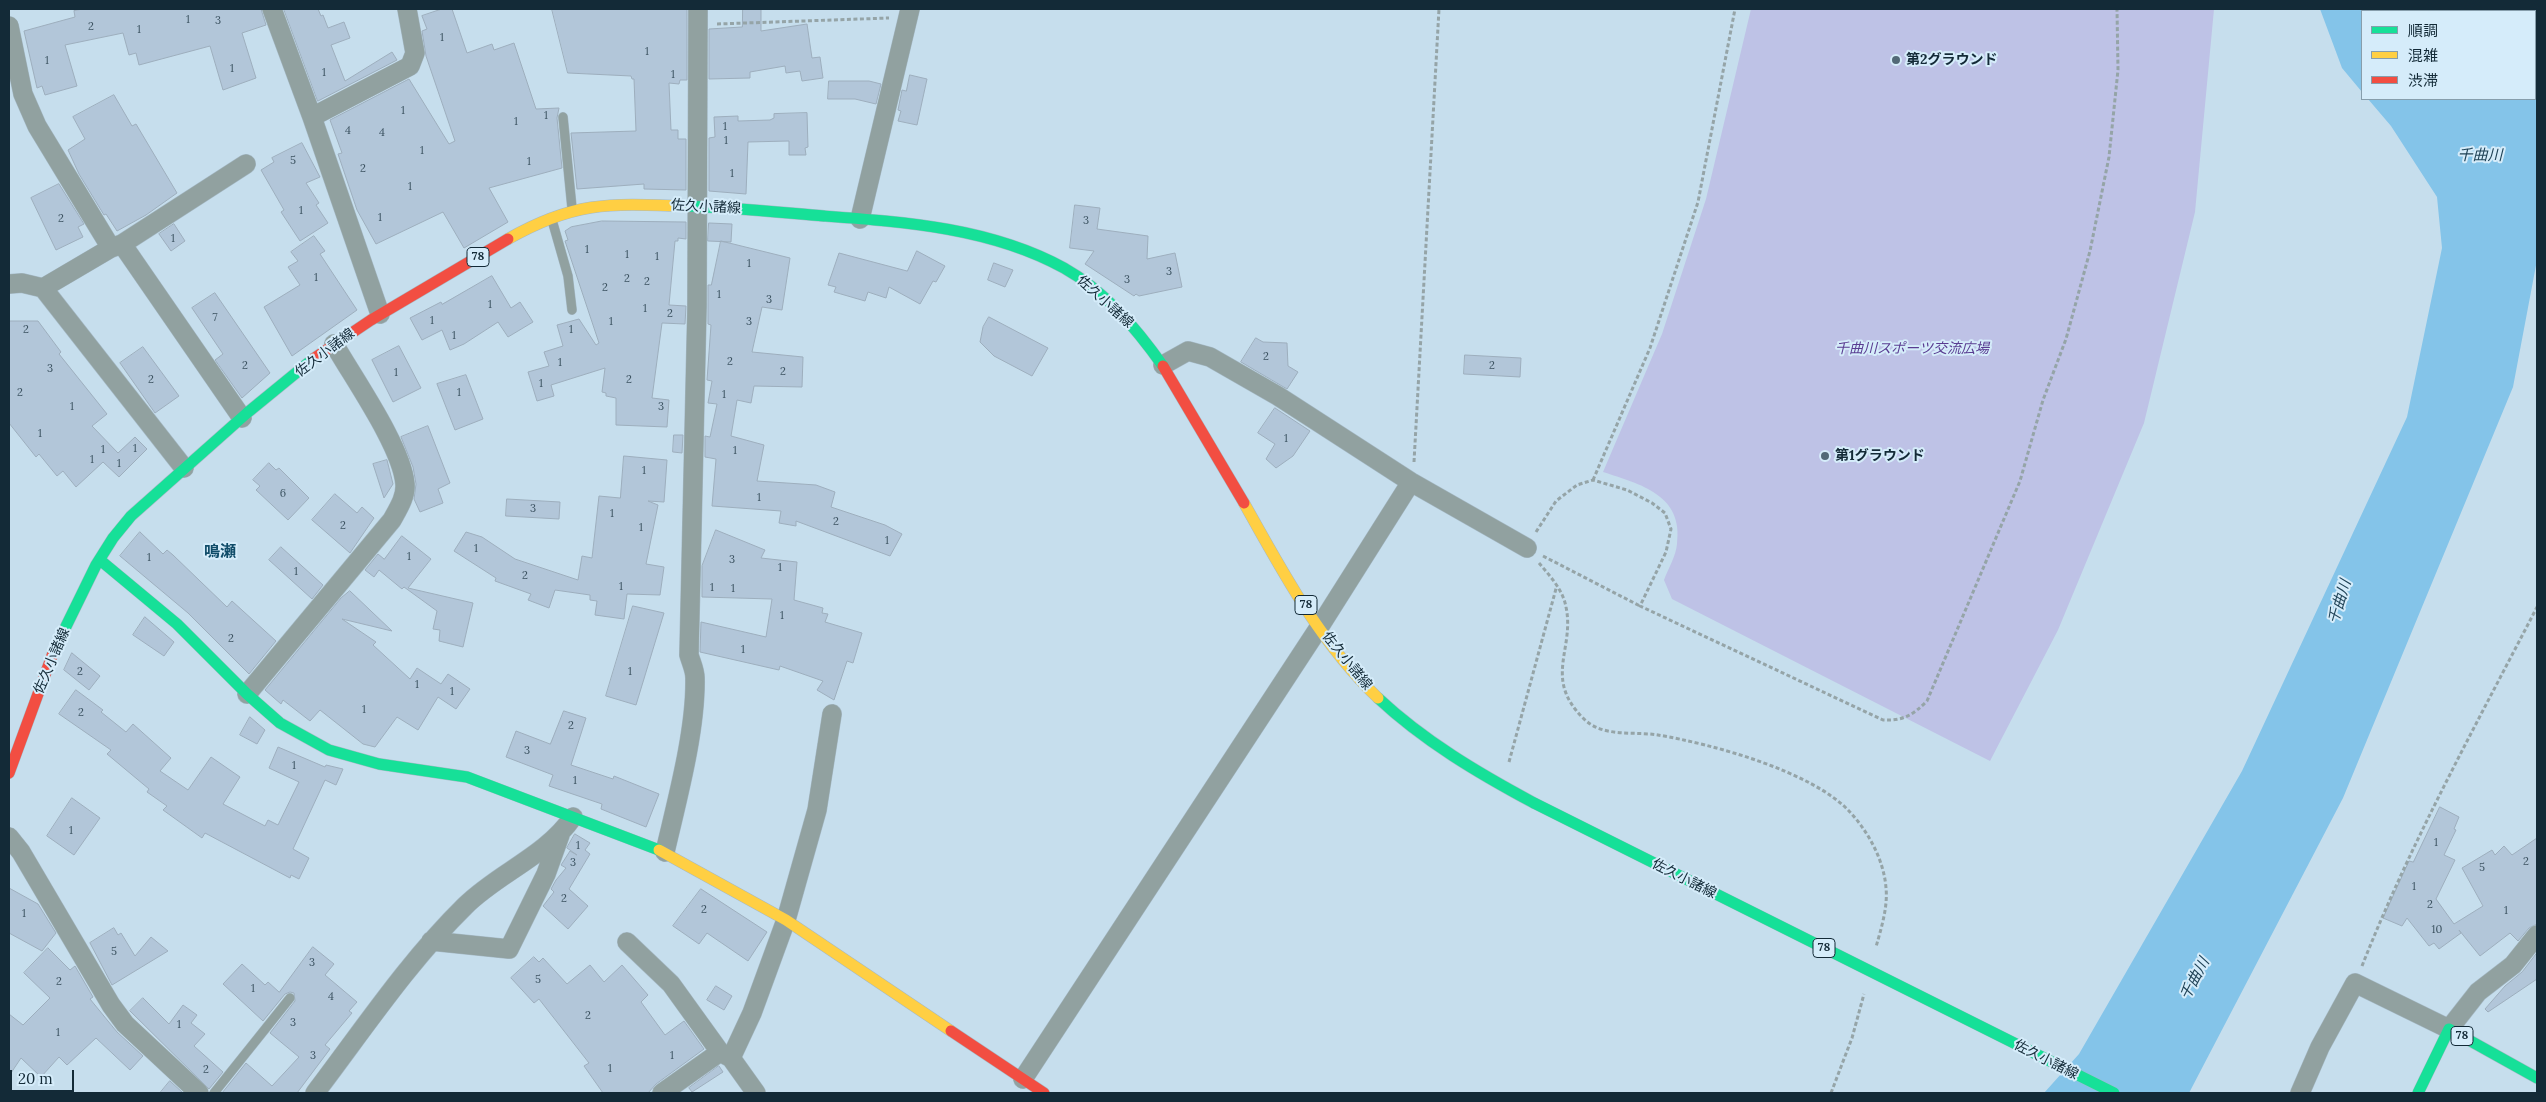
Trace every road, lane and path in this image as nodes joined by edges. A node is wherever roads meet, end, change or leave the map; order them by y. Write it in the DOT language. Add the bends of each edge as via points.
graph roads {
  1 [pos="272,9"];
  2 [pos="407,9"];
  3 [pos="1439,9"];
  4 [pos="1735,9"];
  5 [pos="2117,9"];
  6 [pos="910,13"];
  7 [pos="698,17"];
  8 [pos="9,26"];
  9 [pos="312,117"];
  10 [pos="563,117"];
  11 [pos="246,164"];
  12 [pos="698,205"];
  13 [pos="572,211"];
  14 [pos="551,218"];
  15 [pos="860,219"];
  16 [pos="116,246"];
  17 [pos="9,284"];
  18 [pos="43,288"];
  19 [pos="572,310"];
  20 [pos="380,314"];
  21 [pos="334,344"];
  22 [pos="1163,365"];
  23 [pos="242,418"];
  24 [pos="184,468"];
  25 [pos="1594,480"];
  26 [pos="1411,482"];
  27 [pos="1527,548"];
  28 [pos="100,560"];
  29 [pos="1557,585"];
  30 [pos="1640,606"];
  31 [pos="2537,608"];
  32 [pos="1320,626"];
  33 [pos="247,694"];
  34 [pos="832,714"];
  35 [pos="9,773"];
  36 [pos="1503,787"];
  37 [pos="573,818"];
  38 [pos="560,835"];
  39 [pos="9,837"];
  40 [pos="665,852"];
  41 [pos="786,920"];
  42 [pos="2537,935"];
  43 [pos="431,941"];
  44 [pos="627,942"];
  45 [pos="1875,952"];
  46 [pos="2355,983"];
  47 [pos="1865,990"];
  48 [pos="290,998"];
  49 [pos="2449,1029"];
  50 [pos="726,1055"];
  51 [pos="2537,1078"];
  52 [pos="1023,1080"];
  53 [pos="199,1093"];
  54 [pos="214,1093"];
  55 [pos="314,1093"];
  56 [pos="662,1093"];
  57 [pos="756,1093"];
  58 [pos="1044,1093"];
  59 [pos="1831,1093"];
  60 [pos="2114,1093"];
  61 [pos="2300,1093"];
  62 [pos="2418,1093"];
  1 -- 9 [label="street"];
  2 -- 9 [label="street" via="415,53 410,66"];
  3 -- 26 [label="path" via="1416,448"];
  4 -- 25 [label="path" via="1698,202 1650,348"];
  5 -- 30 [label="path" via="2118,70 2110,157 2066,339 2043,400 2020,481 1927,701 1915,714 1899,720 1884,720"];
  6 -- 7 [label="path"];
  6 -- 15 [label="street"];
  7 -- 12 [label="street"];
  8 -- 16 [label="street" via="23,94 37,126"];
  9 -- 20 [label="street"];
  10 -- 13 [label="lane"];
  11 -- 16 [label="street"];
  12 -- 13 [label="main road, 佐久小諸線 / 78" via="603,205"];
  12 -- 15 [label="main road, 佐久小諸線 / 78"];
  12 -- 40 [label="street" via="689,655 695,676 692,717"];
  13 -- 14 [label="main road, 佐久小諸線 / 78"];
  14 -- 19 [label="lane" via="568,276"];
  14 -- 20 [label="main road, 佐久小諸線 / 78" via="522,231"];
  15 -- 22 [label="main road, 佐久小諸線 / 78" via="997,240 1056,263 1113,305"];
  16 -- 18 [label="street"];
  16 -- 23 [label="street"];
  17 -- 18 [label="street" via="22,283"];
  18 -- 24 [label="street"];
  20 -- 21 [label="main road, 佐久小諸線 / 78"];
  21 -- 23 [label="main road, 佐久小諸線 / 78"];
  21 -- 33 [label="street" via="401,463 405,486 402,502 392,520"];
  22 -- 26 [label="street" via="1188,351 1210,357 1278,396"];
  22 -- 32 [label="main road, 佐久小諸線 / 78"];
  23 -- 24 [label="main road, 佐久小諸線 / 78"];
  24 -- 28 [label="main road, 佐久小諸線 / 78" via="124,525"];
  25 -- 27 [label="path" via="1577,485 1556,501"];
  25 -- 30 [label="path" via="1626,490 1652,503 1665,513 1671,529 1666,552"];
  26 -- 27 [label="street"];
  26 -- 32 [label="street"];
  27 -- 29 [label="path"];
  27 -- 30 [label="path"];
  28 -- 33 [label="main road" via="177,624"];
  28 -- 35 [label="main road, 佐久小諸線 / 78" via="44,674"];
  29 -- 36 [label="path"];
  29 -- 45 [label="path" via="1566,608 1562,668 1564,689 1583,719 1597,728 1656,734 1722,750 1791,775 1849,810 1880,861 1886,889"];
  31 -- 46 [label="path" via="2384,908"];
  32 -- 36 [label="main road, 佐久小諸線 / 78" via="1351,668 1388,707 1441,748"];
  32 -- 52 [label="street"];
  33 -- 37 [label="main road" via="280,723 329,750 379,764 467,777"];
  34 -- 41 [label="street" via="817,810"];
  36 -- 60 [label="main road, 佐久小諸線 / 78, bridge"];
  37 -- 38 [label="street"];
  37 -- 40 [label="main road"];
  38 -- 43 [label="street" via="467,904"];
  38 -- 43 [label="street" via="546,874 509,949"];
  39 -- 53 [label="street" via="120,1017"];
  40 -- 41 [label="main road"];
  41 -- 50 [label="street" via="752,1012"];
  41 -- 52 [label="main road"];
  42 -- 49 [label="street" via="2513,965 2478,992"];
  43 -- 55 [label="street"];
  44 -- 50 [label="street" via="671,984"];
  46 -- 49 [label="street"];
  46 -- 61 [label="street" via="2320,1047"];
  47 -- 59 [label="path" via="1852,1038"];
  48 -- 54 [label="lane"];
  49 -- 51 [label="main road, 78"];
  49 -- 62 [label="main road, 78"];
  50 -- 56 [label="street"];
  50 -- 57 [label="street"];
  52 -- 58 [label="main road"];
}
